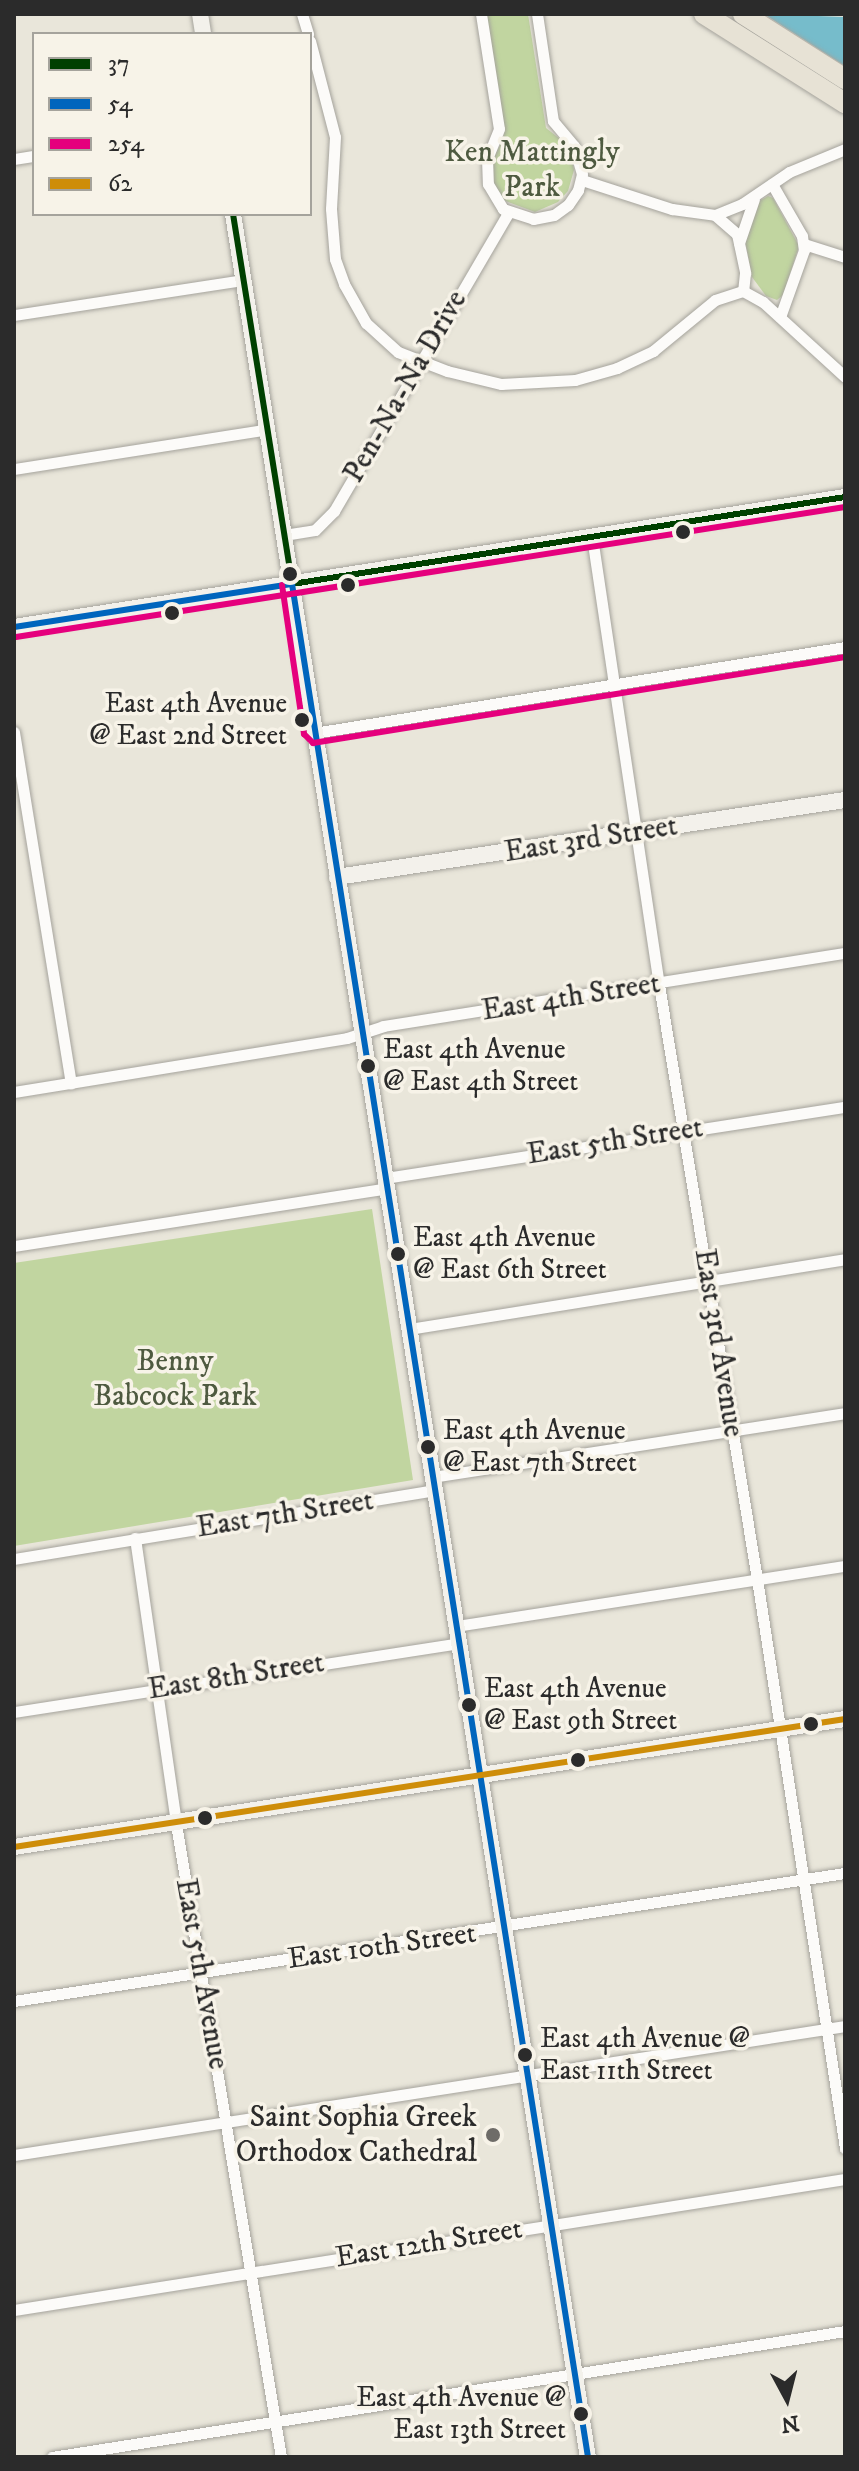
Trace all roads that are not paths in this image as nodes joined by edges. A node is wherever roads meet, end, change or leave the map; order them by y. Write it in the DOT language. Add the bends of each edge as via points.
graph roads {
  1 [pos="481,14"];
  2 [pos="537,14"];
  3 [pos="704,14"];
  4 [pos="743,14"];
  5 [pos="312,49"];
  6 [pos="845,79"];
  7 [pos="845,103"];
  8 [pos="845,149"];
  9 [pos="582,180"];
  10 [pos="772,184"];
  11 [pos="756,195"];
  12 [pos="508,213"];
  13 [pos="715,215"];
  14 [pos="233,216"];
  15 [pos="739,243"];
  16 [pos="804,244"];
  17 [pos="845,257"];
  18 [pos="243,280"];
  19 [pos="743,291"];
  20 [pos="14,315"];
  21 [pos="780,317"];
  22 [pos="420,362"];
  23 [pos="845,377"];
  24 [pos="268,429"];
  25 [pos="14,469"];
  26 [pos="845,497"];
  27 [pos="284,535"];
  28 [pos="592,537"];
  29 [pos="292,584"];
  30 [pos="14,627"];
  31 [pos="845,647"];
  32 [pos="616,684"];
  33 [pos="14,732"];
  34 [pos="314,733"];
  35 [pos="845,800"];
  36 [pos="636,834"];
  37 [pos="337,877"];
  38 [pos="845,953"];
  39 [pos="659,985"];
  40 [pos="362,1032"];
  41 [pos="71,1083"];
  42 [pos="14,1092"];
  43 [pos="845,1107"];
  44 [pos="683,1132"];
  45 [pos="386,1183"];
  46 [pos="14,1246"];
  47 [pos="845,1259"];
  48 [pos="708,1281"];
  49 [pos="409,1329"];
  50 [pos="845,1413"];
  51 [pos="733,1431"];
  52 [pos="433,1484"];
  53 [pos="135,1538"];
  54 [pos="14,1559"];
  55 [pos="845,1566"];
  56 [pos="757,1579"];
  57 [pos="457,1635"];
  58 [pos="156,1689"];
  59 [pos="14,1712"];
  60 [pos="845,1719"];
  61 [pos="780,1729"];
  62 [pos="480,1775"];
  63 [pos="176,1824"];
  64 [pos="14,1847"];
  65 [pos="845,1873"];
  66 [pos="804,1880"];
  67 [pos="504,1928"];
  68 [pos="201,1974"];
  69 [pos="14,2001"];
  70 [pos="845,2026"];
  71 [pos="826,2029"];
  72 [pos="527,2073"];
  73 [pos="226,2123"];
  74 [pos="845,2148"];
  75 [pos="14,2155"];
  76 [pos="845,2179"];
  77 [pos="551,2224"];
  78 [pos="250,2272"];
  79 [pos="14,2310"];
  80 [pos="845,2331"];
  81 [pos="575,2373"];
  82 [pos="275,2422"];
  83 [pos="52,2457"];
  84 [pos="281,2457"];
  85 [pos="588,2457"];
  1 -- 12 [label="street" via="499,129 488,153 486,179 496,202"];
  2 -- 9 [label="street" via="553,121 577,150"];
  3 -- 7 [label="highway"];
  4 -- 6 [label="highway"];
  5 -- 22 [label="street" via="335,143 331,209 338,267 372,329 398,352"];
  8 -- 10 [label="street"];
  9 -- 12 [label="street" via="571,202 554,215 528,219"];
  9 -- 13 [label="street" via="672,209"];
  10 -- 11 [label="street"];
  10 -- 16 [label="street"];
  11 -- 13 [label="street"];
  11 -- 15 [label="street"];
  12 -- 22 [label="street, Pen-Na-Na Drive"];
  13 -- 15 [label="street" via="733,228"];
  14 -- 18 [label="main road"];
  15 -- 19 [label="street"];
  16 -- 17 [label="street"];
  16 -- 21 [label="street"];
  18 -- 20 [label="street"];
  18 -- 24 [label="main road"];
  19 -- 21 [label="street"];
  19 -- 22 [label="street" via="715,300 653,351 586,378 501,384"];
  21 -- 23 [label="street"];
  22 -- 27 [label="street, Pen-Na-Na Drive" via="330,516 315,530"];
  24 -- 25 [label="street"];
  24 -- 27 [label="main road"];
  26 -- 28 [label="main road"];
  27 -- 29 [label="main road"];
  28 -- 29 [label="main road"];
  28 -- 32 [label="street, East 3rd Avenue"];
  29 -- 30 [label="main road"];
  29 -- 34 [label="main road"];
  31 -- 32 [label="street"];
  32 -- 34 [label="street"];
  32 -- 36 [label="street, East 3rd Avenue"];
  33 -- 41 [label="street"];
  34 -- 37 [label="main road"];
  35 -- 36 [label="main road, East 3rd Street"];
  36 -- 37 [label="main road, East 3rd Street"];
  36 -- 39 [label="street, East 3rd Avenue"];
  37 -- 40 [label="main road"];
  38 -- 39 [label="street, East 4th Street"];
  39 -- 40 [label="street, East 4th Street"];
  39 -- 44 [label="street, East 3rd Avenue"];
  40 -- 41 [label="street, East 4th Street"];
  40 -- 45 [label="main road"];
  41 -- 42 [label="street, East 4th Street"];
  43 -- 44 [label="street, East 5th Street"];
  44 -- 45 [label="street, East 5th Street"];
  44 -- 48 [label="street, East 3rd Avenue"];
  45 -- 46 [label="street, East 5th Street"];
  45 -- 49 [label="main road"];
  47 -- 48 [label="street"];
  48 -- 49 [label="street"];
  48 -- 51 [label="street, East 3rd Avenue"];
  49 -- 52 [label="main road"];
  50 -- 51 [label="street, East 7th Street"];
  51 -- 52 [label="street, East 7th Street"];
  51 -- 56 [label="street, East 3rd Avenue"];
  52 -- 53 [label="street, East 7th Street"];
  52 -- 57 [label="main road"];
  53 -- 54 [label="street, East 7th Street"];
  53 -- 58 [label="street, East 5th Avenue"];
  55 -- 56 [label="street, East 8th Street"];
  56 -- 57 [label="street, East 8th Street"];
  56 -- 61 [label="street, East 3rd Avenue"];
  57 -- 58 [label="street, East 8th Street"];
  57 -- 62 [label="main road"];
  58 -- 59 [label="street, East 8th Street"];
  58 -- 63 [label="street, East 5th Avenue"];
  60 -- 61 [label="main road"];
  61 -- 62 [label="main road"];
  61 -- 66 [label="street, East 3rd Avenue"];
  62 -- 63 [label="main road"];
  62 -- 67 [label="main road"];
  63 -- 64 [label="main road"];
  63 -- 68 [label="street, East 5th Avenue"];
  65 -- 66 [label="street, East 10th Street"];
  66 -- 67 [label="street, East 10th Street"];
  66 -- 71 [label="street, East 3rd Avenue"];
  67 -- 68 [label="street, East 10th Street"];
  67 -- 72 [label="main road"];
  68 -- 69 [label="street, East 10th Street"];
  68 -- 73 [label="street, East 5th Avenue"];
  70 -- 71 [label="street"];
  71 -- 72 [label="street"];
  71 -- 74 [label="street, East 3rd Avenue"];
  72 -- 73 [label="street"];
  72 -- 77 [label="main road"];
  73 -- 75 [label="street"];
  73 -- 78 [label="street, East 5th Avenue"];
  76 -- 77 [label="street, East 12th Street"];
  77 -- 78 [label="street, East 12th Street"];
  77 -- 81 [label="main road"];
  78 -- 79 [label="street, East 12th Street"];
  78 -- 82 [label="street, East 5th Avenue"];
  80 -- 81 [label="street"];
  81 -- 82 [label="street"];
  81 -- 85 [label="main road"];
  82 -- 83 [label="street"];
  82 -- 84 [label="street, East 5th Avenue"];
}
